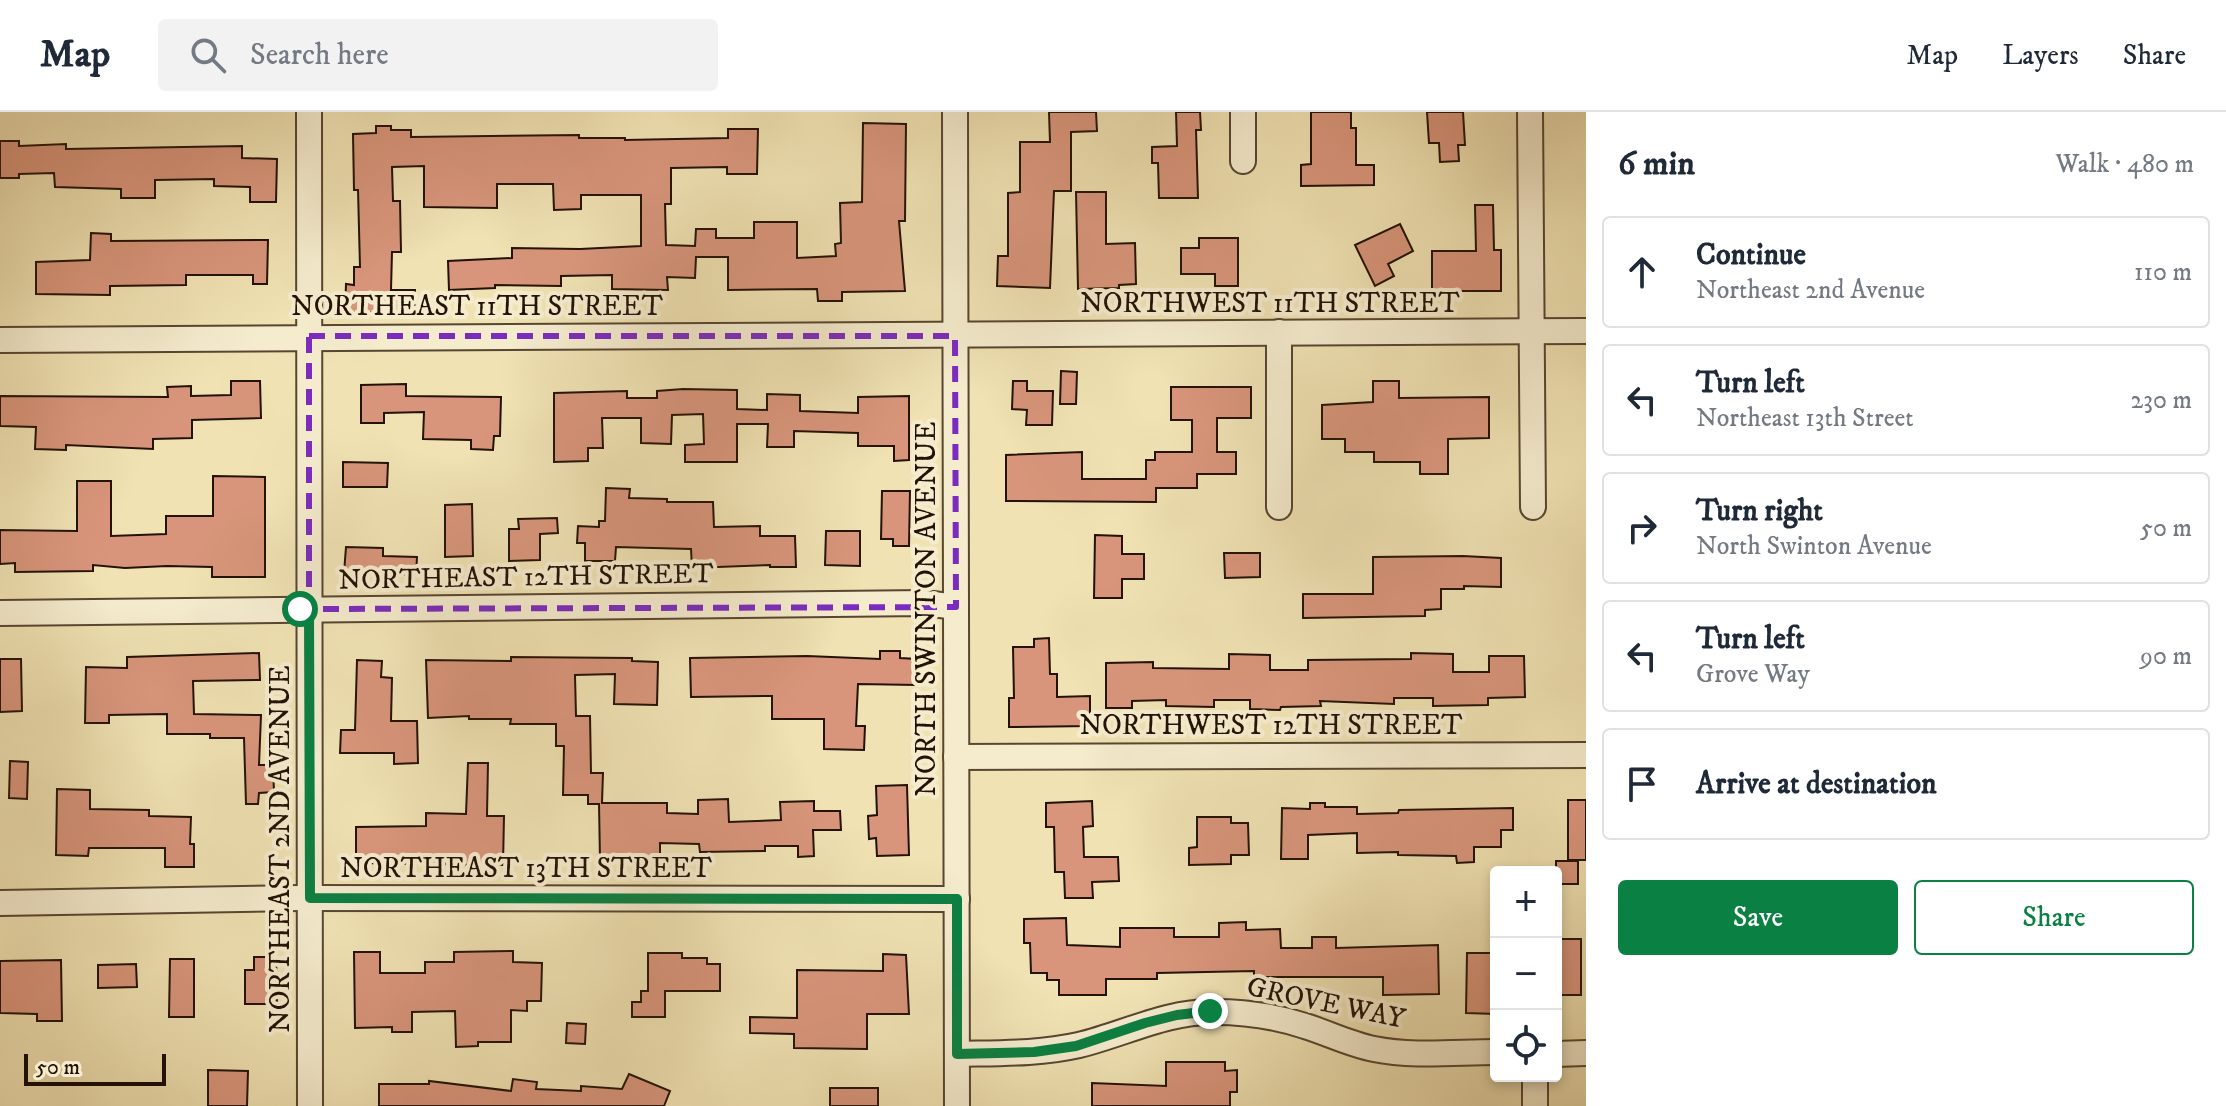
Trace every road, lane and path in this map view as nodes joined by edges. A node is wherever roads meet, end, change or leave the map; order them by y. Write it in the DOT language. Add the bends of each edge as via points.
graph roads {
  1 [pos="309,112"];
  2 [pos="955,112"];
  3 [pos="1243,112"];
  4 [pos="1530,112"];
  5 [pos="1243,161"];
  6 [pos="1586,331"];
  7 [pos="1279,332"];
  8 [pos="1532,332"];
  9 [pos="309,336"];
  10 [pos="955,336"];
  11 [pos="0,340"];
  12 [pos="1279,507"];
  13 [pos="1533,507"];
  14 [pos="956,607"];
  15 [pos="309,609"];
  16 [pos="0,613"];
  17 [pos="1586,755"];
  18 [pos="956,757"];
  19 [pos="310,898"];
  20 [pos="957,899"];
  21 [pos="0,903"];
  22 [pos="1490,1052"];
  23 [pos="1586,1053"];
  24 [pos="957,1054"];
  25 [pos="1562,1054"];
  26 [pos="1535,1082"];
  27 [pos="310,1106"];
  28 [pos="957,1106"];
  29 [pos="1535,1106"];
  1 -- 9 [label="street, NORTHEAST 2ND AVENUE"];
  2 -- 10 [label="street, NORTH SWINTON AVENUE"];
  3 -- 5 [label="street"];
  4 -- 8 [label="street"];
  6 -- 8 [label="street, NORTHWEST 11TH STREET"];
  7 -- 8 [label="street, NORTHWEST 11TH STREET"];
  7 -- 10 [label="street, NORTHWEST 11TH STREET"];
  7 -- 12 [label="street"];
  8 -- 13 [label="street"];
  9 -- 10 [label="street, NORTHEAST 11TH STREET"];
  9 -- 11 [label="street, NORTHEAST 11TH STREET"];
  9 -- 15 [label="street, NORTHEAST 2ND AVENUE"];
  10 -- 14 [label="street, NORTH SWINTON AVENUE"];
  14 -- 15 [label="street, NORTHEAST 12TH STREET" via="925,603"];
  14 -- 18 [label="street, NORTH SWINTON AVENUE"];
  15 -- 16 [label="street, NORTHEAST 12TH STREET"];
  15 -- 19 [label="street, NORTHEAST 2ND AVENUE"];
  17 -- 18 [label="street, NORTHWEST 12TH STREET"];
  18 -- 20 [label="street, NORTH SWINTON AVENUE"];
  19 -- 20 [label="street, NORTHEAST 13TH STREET"];
  19 -- 21 [label="street, NORTHEAST 13TH STREET"];
  19 -- 27 [label="street, NORTHEAST 2ND AVENUE"];
  20 -- 24 [label="street, NORTH SWINTON AVENUE"];
  22 -- 24 [label="street, GROVE WAY" via="1377,1050 1276,1017 1210,1011 1145,1023 1076,1046"];
  23 -- 25 [label="street"];
  24 -- 28 [label="street, NORTH SWINTON AVENUE"];
  26 -- 29 [label="street"];
}
